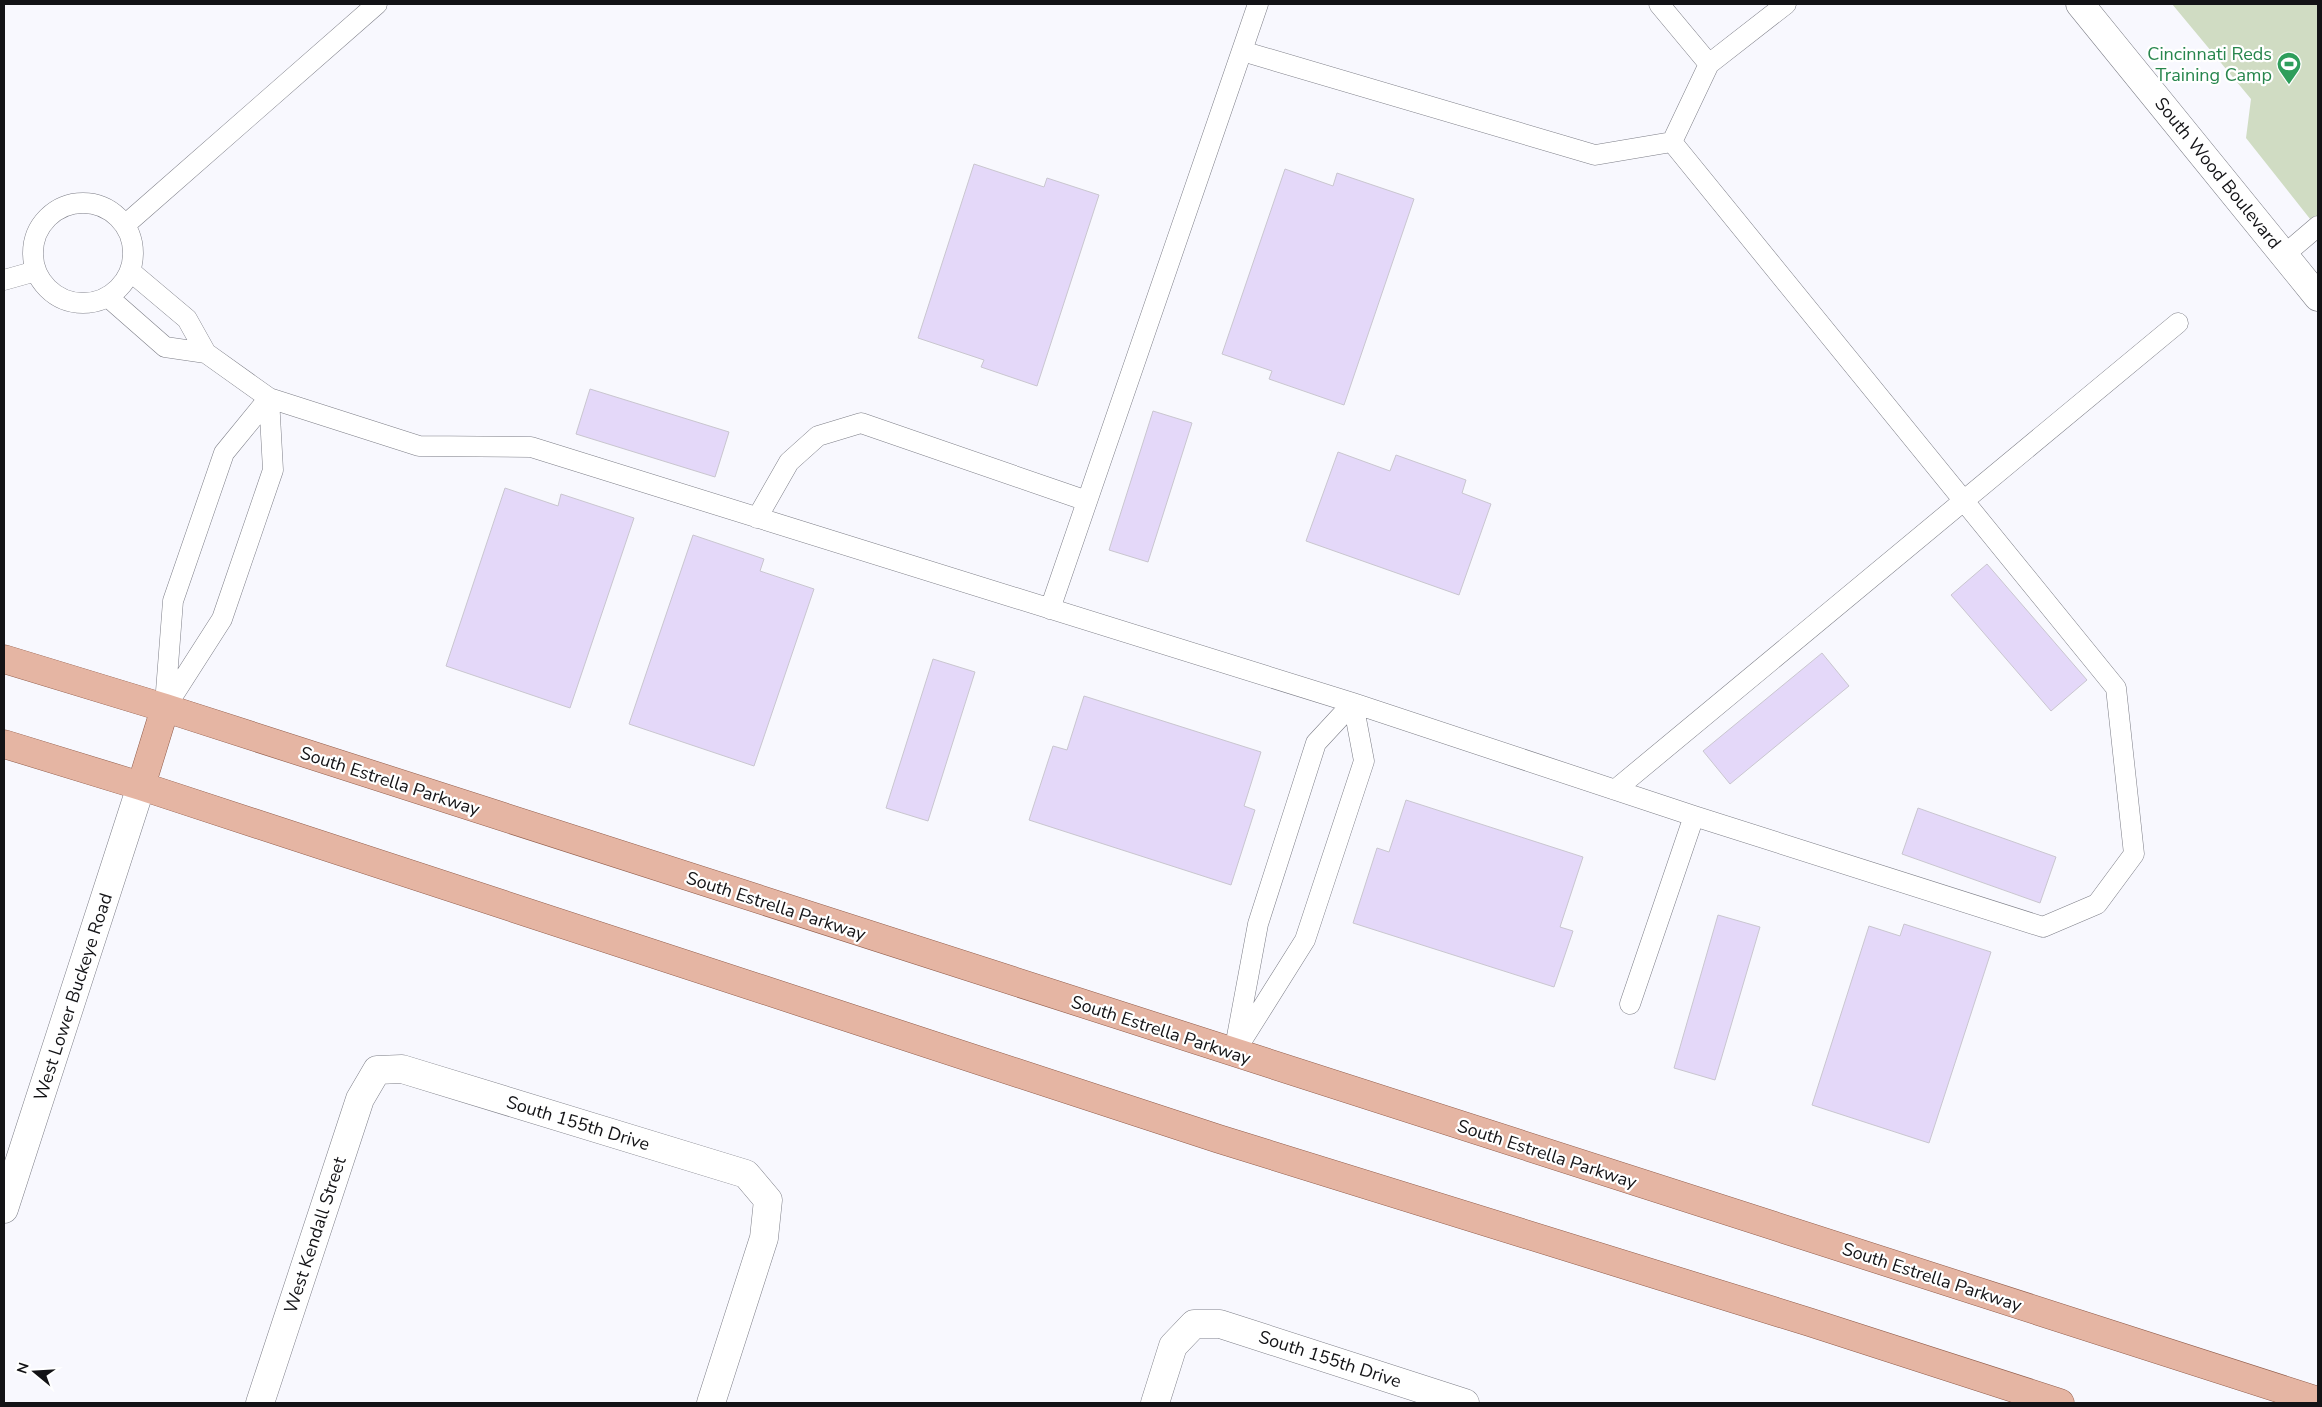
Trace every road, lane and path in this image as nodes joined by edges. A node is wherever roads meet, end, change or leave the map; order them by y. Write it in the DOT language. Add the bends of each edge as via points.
graph roads {
  1 [pos="377,4"];
  2 [pos="1258,4"];
  3 [pos="1659,4"];
  4 [pos="1786,4"];
  5 [pos="2080,4"];
  6 [pos="1242,50"];
  7 [pos="1709,64"];
  8 [pos="1672,142"];
  9 [pos="125,225"];
  10 [pos="2318,226"];
  11 [pos="2284,255"];
  12 [pos="36,271"];
  13 [pos="130,271"];
  14 [pos="4,280"];
  15 [pos="108,297"];
  16 [pos="2318,297"];
  17 [pos="2178,323"];
  18 [pos="206,354"];
  19 [pos="269,398"];
  20 [pos="1087,501"];
  21 [pos="1965,502"];
  22 [pos="757,518"];
  23 [pos="1050,609"];
  24 [pos="4,659"];
  25 [pos="1352,703"];
  26 [pos="165,708"];
  27 [pos="4,744"];
  28 [pos="141,786"];
  29 [pos="1615,790"];
  30 [pos="1694,816"];
  31 [pos="1630,1004"];
  32 [pos="1234,1053"];
  33 [pos="377,1070"];
  34 [pos="4,1209"];
  35 [pos="2318,1401"];
  36 [pos="260,1403"];
  37 [pos="711,1403"];
  38 [pos="1155,1403"];
  39 [pos="1465,1403"];
  40 [pos="2060,1403"];
  1 -- 9 [label="lane"];
  2 -- 6 [label="lane"];
  3 -- 7 [label="lane"];
  4 -- 7 [label="lane"];
  5 -- 11 [label="street, South Wood Boulevard"];
  6 -- 8 [label="lane" via="1595,155"];
  6 -- 20 [label="lane"];
  7 -- 8 [label="lane"];
  8 -- 21 [label="lane"];
  9 -- 12 [label="lane" via="101,206 85,203 69,205 55,212 43,223 36,237 33,254"];
  9 -- 13 [label="lane" via="133,255"];
  10 -- 11 [label="lane"];
  11 -- 16 [label="street, South Wood Boulevard"];
  12 -- 14 [label="lane"];
  12 -- 15 [label="lane" via="45,286 58,297 74,303 92,303"];
  13 -- 15 [label="lane" via="121,286"];
  13 -- 18 [label="lane" via="187,320"];
  15 -- 18 [label="lane" via="165,347"];
  17 -- 21 [label="lane"];
  18 -- 19 [label="lane"];
  19 -- 22 [label="lane" via="419,446 531,447"];
  19 -- 26 [label="lane" via="224,454 173,601"];
  19 -- 26 [label="lane" via="273,470 222,619"];
  20 -- 22 [label="lane" via="861,423 818,436 789,462"];
  20 -- 23 [label="lane"];
  21 -- 29 [label="lane"];
  21 -- 30 [label="lane" via="2116,688 2134,854 2097,904 2043,926"];
  22 -- 23 [label="lane"];
  23 -- 25 [label="lane"];
  24 -- 26 [label="main road, South Estrella Parkway"];
  25 -- 29 [label="lane"];
  25 -- 32 [label="lane" via="1316,743 1258,924"];
  25 -- 32 [label="lane" via="1364,761 1305,940"];
  26 -- 28 [label="main road"];
  26 -- 32 [label="main road, South Estrella Parkway"];
  27 -- 28 [label="main road"];
  28 -- 34 [label="street, West Lower Buckeye Road"];
  28 -- 40 [label="main road" via="1219,1139"];
  29 -- 30 [label="lane"];
  30 -- 31 [label="lane"];
  32 -- 35 [label="main road, South Estrella Parkway"];
  33 -- 36 [label="street, West Kendall Street" via="360,1099"];
  33 -- 37 [label="street, South 155th Drive" via="402,1069 746,1174 768,1200 764,1238"];
  38 -- 39 [label="street, South 155th Drive" via="1173,1346 1194,1324 1220,1324"];
}
